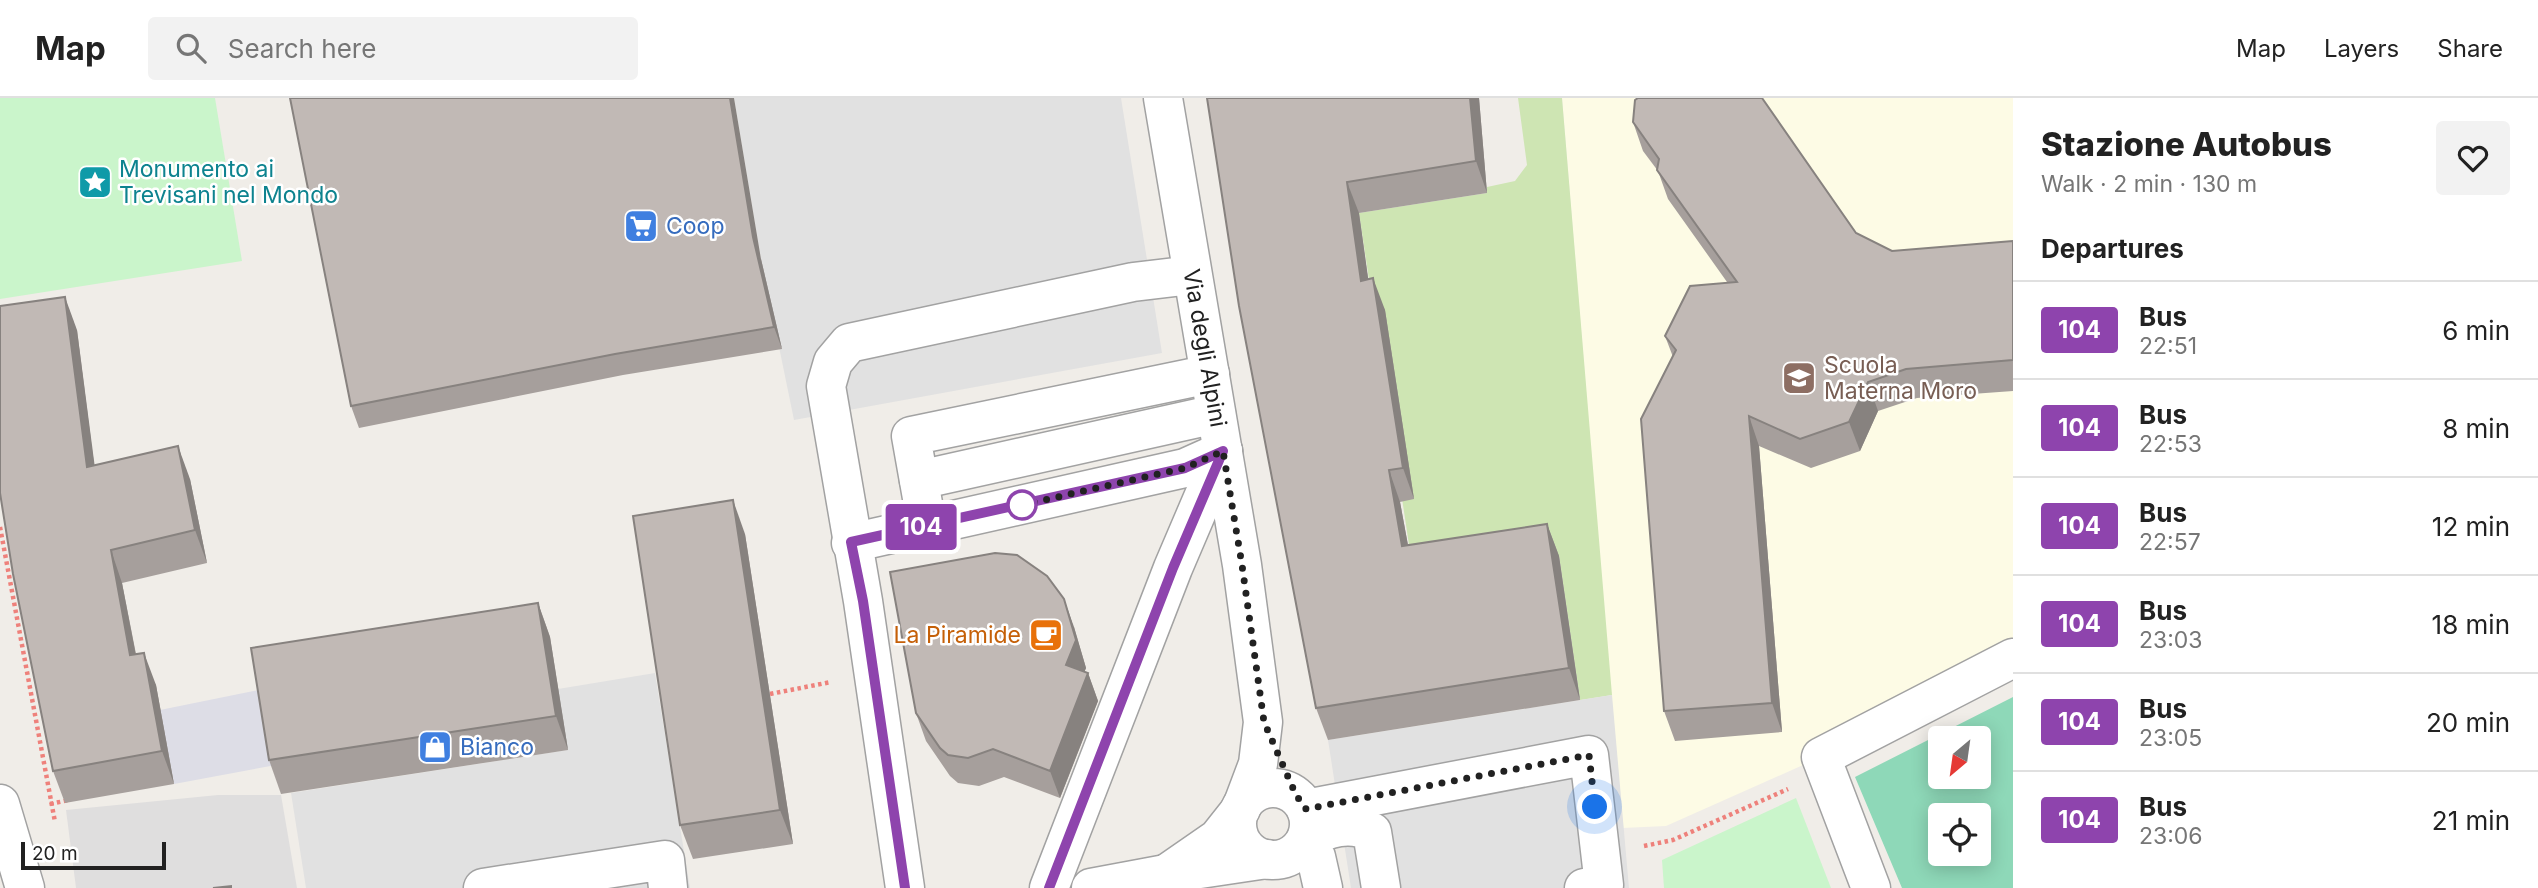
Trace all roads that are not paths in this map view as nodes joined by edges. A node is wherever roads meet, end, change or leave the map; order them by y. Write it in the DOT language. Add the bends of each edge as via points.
graph roads {
  1 [pos="1163,98"];
  2 [pos="1192,275"];
  3 [pos="1210,374"];
  4 [pos="1219,433"];
  5 [pos="919,480"];
  6 [pos="927,526"];
  7 [pos="851,542"];
  8 [pos="2013,657"];
  9 [pos="1264,722"];
  10 [pos="1242,806"];
  11 [pos="1,808"];
  12 [pos="1291,832"];
  13 [pos="1166,874"];
  14 [pos="25,888"];
  15 [pos="483,888"];
  16 [pos="668,888"];
  17 [pos="905,888"];
  18 [pos="1049,888"];
  19 [pos="1091,888"];
  20 [pos="1306,888"];
  21 [pos="1323,888"];
  22 [pos="1381,888"];
  23 [pos="1584,888"];
  24 [pos="1871,888"];
  1 -- 2 [label="street, Via degli Alpini"];
  2 -- 3 [label="street, Via degli Alpini"];
  2 -- 7 [label="street" via="1133,282 849,343 833,362 827,386"];
  3 -- 4 [label="street, Via degli Alpini"];
  3 -- 5 [label="street" via="911,436"];
  4 -- 5 [label="street"];
  4 -- 6 [label="street" via="1185,468"];
  4 -- 9 [label="street, Via degli Alpini"];
  4 -- 18 [label="street" via="1173,568"];
  5 -- 6 [label="street"];
  6 -- 7 [label="street"];
  7 -- 17 [label="street"];
  8 -- 24 [label="street" via="1821,757"];
  9 -- 10 [label="street, Via degli Alpini" via="1258,764"];
  9 -- 12 [label="street, Via degli Alpini"];
  10 -- 12 [label="street, Via degli Alpini" via="1262,789 1273,788"];
  10 -- 12 [label="street, Via degli Alpini" via="1237,826 1247,848"];
  10 -- 13 [label="street, Via degli Alpini" via="1218,838"];
  11 -- 14 [label="street"];
  12 -- 13 [label="street, Via degli Alpini"];
  12 -- 20 [label="street"];
  12 -- 21 [label="street" via="1317,857"];
  12 -- 22 [label="street" via="1357,825 1372,832"];
  12 -- 23 [label="street" via="1589,755 1604,885"];
  13 -- 19 [label="street, Via degli Alpini"];
  15 -- 16 [label="street" via="665,860"];
}
